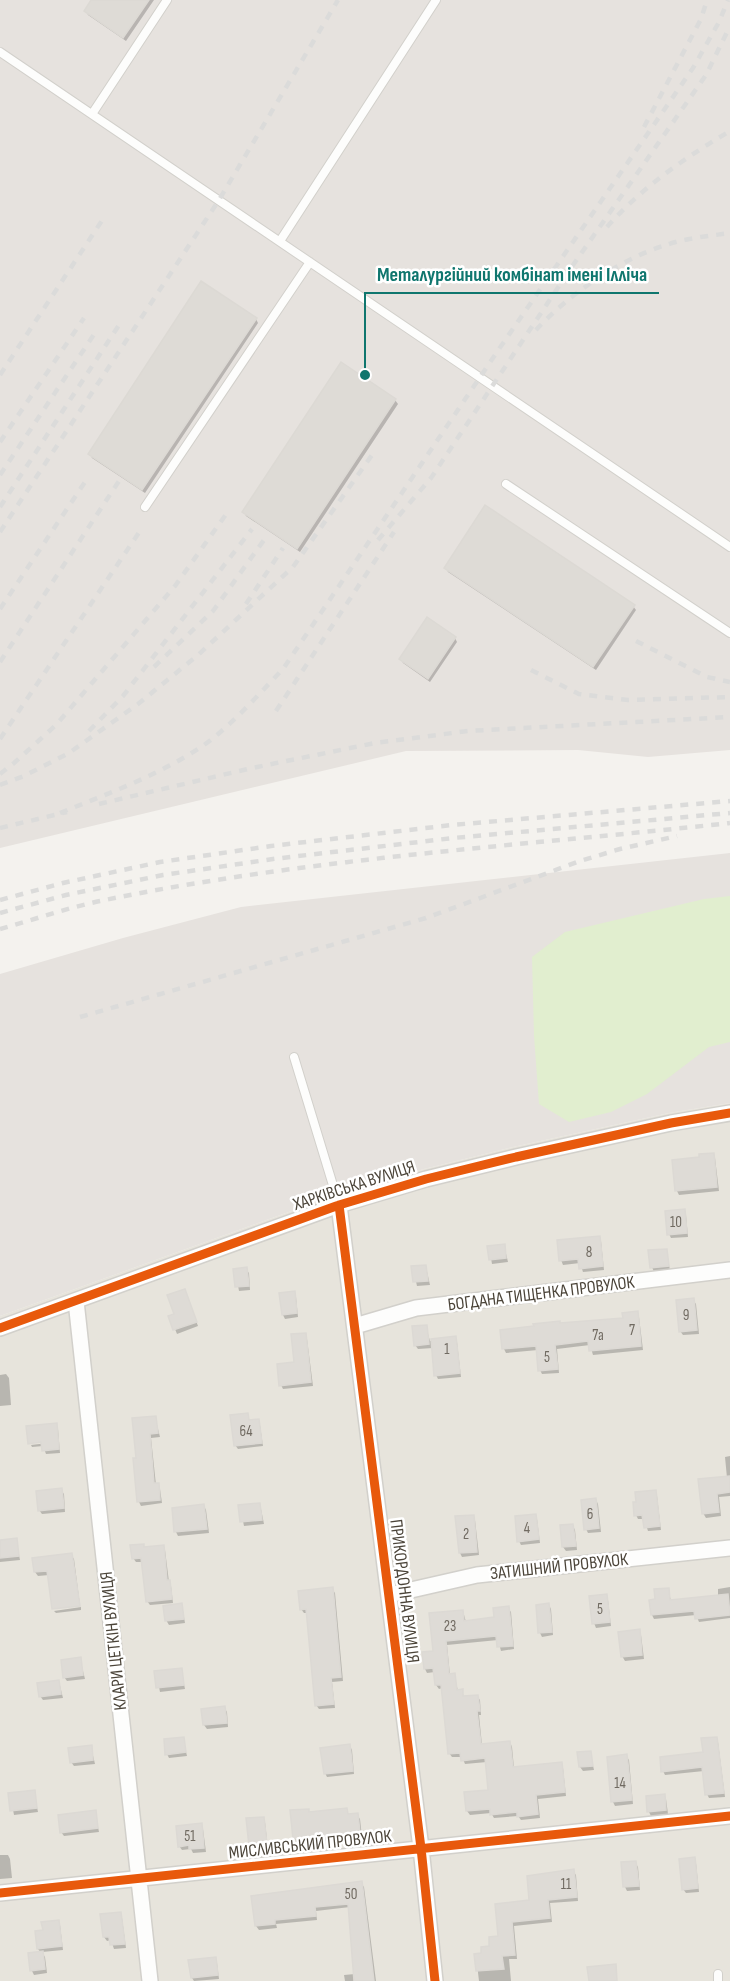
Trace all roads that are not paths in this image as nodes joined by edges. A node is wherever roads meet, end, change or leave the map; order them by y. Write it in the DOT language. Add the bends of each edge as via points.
graph roads {
  1 [pos="167,0"];
  2 [pos="436,0"];
  3 [pos="0,52"];
  4 [pos="92,114"];
  5 [pos="280,241"];
  6 [pos="310,262"];
  7 [pos="506,484"];
  8 [pos="145,507"];
  9 [pos="730,547"];
  10 [pos="730,633"];
  11 [pos="294,1057"];
  12 [pos="730,1113"];
  13 [pos="339,1204"];
  14 [pos="730,1270"];
  15 [pos="76,1301"];
  16 [pos="355,1326"];
  17 [pos="0,1328"];
  18 [pos="730,1548"];
  19 [pos="389,1595"];
  20 [pos="730,1816"];
  21 [pos="421,1848"];
  22 [pos="139,1878"];
  23 [pos="0,1893"];
  24 [pos="150,1981"];
  25 [pos="435,1981"];
  1 -- 4 [label="lane"];
  2 -- 5 [label="lane"];
  3 -- 4 [label="lane"];
  4 -- 5 [label="lane"];
  5 -- 6 [label="lane"];
  6 -- 8 [label="lane"];
  6 -- 9 [label="lane"];
  7 -- 10 [label="lane"];
  11 -- 13 [label="lane"];
  12 -- 13 [label="street, ХАРКІВСЬКА ВУЛИЦЯ" via="516,1157"];
  13 -- 15 [label="street, ХАРКІВСЬКА ВУЛИЦЯ"];
  13 -- 16 [label="street, ПРИКОРДОННА ВУЛИЦЯ"];
  14 -- 16 [label="street, БОГДАНА ТИЩЕНКА ПРОВУЛОК" via="416,1308"];
  15 -- 17 [label="street, ХАРКІВСЬКА ВУЛИЦЯ"];
  15 -- 22 [label="street, КЛАРИ ЦЕТКІН ВУЛИЦЯ"];
  16 -- 19 [label="street, ПРИКОРДОННА ВУЛИЦЯ"];
  18 -- 19 [label="street, ЗАТИШНИЙ ПРОВУЛОК" via="477,1575"];
  19 -- 21 [label="street, ПРИКОРДОННА ВУЛИЦЯ"];
  20 -- 21 [label="street, МИСЛИВСЬКИЙ ПРОВУЛОК"];
  21 -- 22 [label="street, МИСЛИВСЬКИЙ ПРОВУЛОК"];
  21 -- 25 [label="street, ПРИКОРДОННА ВУЛИЦЯ"];
  22 -- 23 [label="street, МИСЛИВСЬКИЙ ПРОВУЛОК"];
  22 -- 24 [label="street, КЛАРИ ЦЕТКІН ВУЛИЦЯ"];
}
